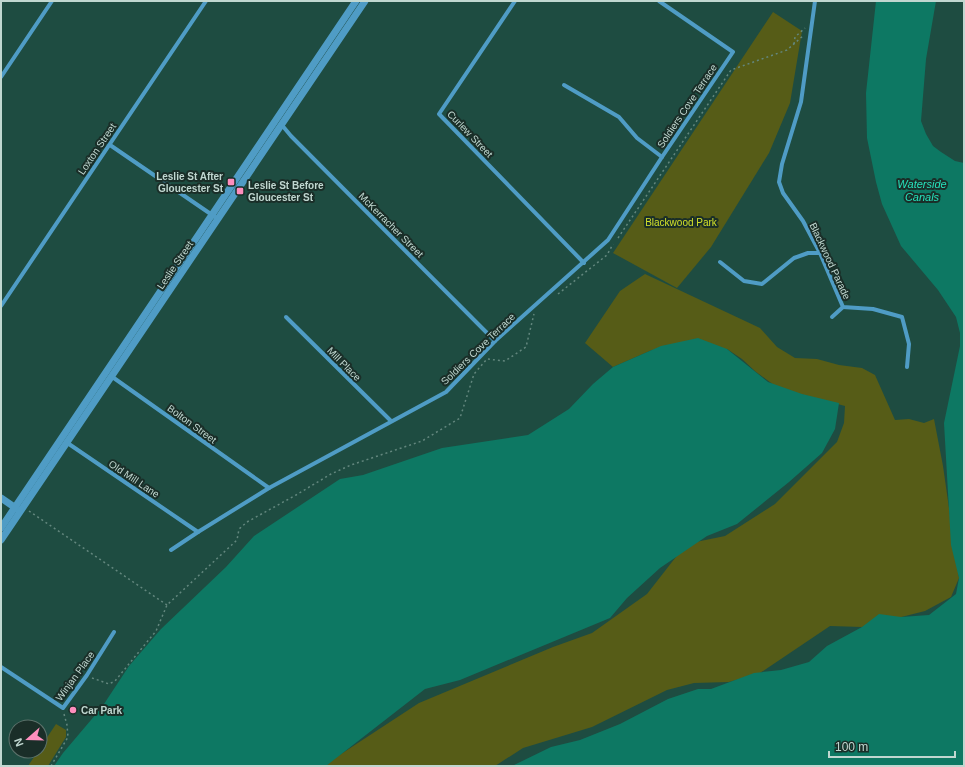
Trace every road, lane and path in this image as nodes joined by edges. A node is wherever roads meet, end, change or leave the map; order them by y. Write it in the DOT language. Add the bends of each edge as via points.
graph roads {
  1 [pos="52,1"];
  2 [pos="206,1"];
  3 [pos="356,1"];
  4 [pos="365,1"];
  5 [pos="515,1"];
  6 [pos="659,1"];
  7 [pos="815,1"];
  8 [pos="807,21"];
  9 [pos="812,29"];
  10 [pos="794,44"];
  11 [pos="731,70"];
  12 [pos="1,77"];
  13 [pos="564,85"];
  14 [pos="279,122"];
  15 [pos="110,145"];
  16 [pos="662,157"];
  17 [pos="215,217"];
  18 [pos="820,253"];
  19 [pos="720,262"];
  20 [pos="584,263"];
  21 [pos="1,306"];
  22 [pos="843,307"];
  23 [pos="286,317"];
  24 [pos="832,317"];
  25 [pos="495,341"];
  26 [pos="907,367"];
  27 [pos="109,375"];
  28 [pos="390,421"];
  29 [pos="64,441"];
  30 [pos="269,488"];
  31 [pos="1,498"];
  32 [pos="21,510"];
  33 [pos="1,528"];
  34 [pos="198,532"];
  35 [pos="1,540"];
  36 [pos="171,550"];
  37 [pos="167,605"];
  38 [pos="114,632"];
  39 [pos="1,667"];
  40 [pos="63,708"];
  41 [pos="51,766"];
  1 -- 12 [label="street"];
  2 -- 15 [label="street, Loxton Street"];
  3 -- 14 [label="street, Leslie Street"];
  4 -- 14 [label="street, Leslie Street"];
  5 -- 20 [label="street, Curlew Street" via="439,114"];
  6 -- 16 [label="street, Soldiers Cove Terrace" via="733,52"];
  7 -- 9 [label="street, Blackwood Parade"];
  8 -- 10 [label="path" via="805,29 795,37"];
  9 -- 10 [label="path"];
  9 -- 18 [label="street, Blackwood Parade" via="801,102 779,182 783,193 803,221"];
  10 -- 11 [label="path" via="787,50"];
  13 -- 16 [label="street" via="619,117 637,138"];
  14 -- 17 [label="street, Leslie Street"];
  14 -- 25 [label="street, McKerracher Street"];
  15 -- 17 [label="street"];
  15 -- 21 [label="street, Loxton Street"];
  16 -- 20 [label="street, Soldiers Cove Terrace" via="608,240"];
  17 -- 27 [label="street, Leslie Street"];
  18 -- 19 [label="street" via="808,253 794,258 762,284 744,281"];
  18 -- 22 [label="street, Blackwood Parade"];
  20 -- 25 [label="street, Soldiers Cove Terrace"];
  22 -- 24 [label="street"];
  22 -- 26 [label="street, Blackwood Parade" via="874,309 902,317 909,344"];
  23 -- 28 [label="street, Mill Place"];
  25 -- 28 [label="street, Soldiers Cove Terrace" via="446,392"];
  27 -- 29 [label="street, Leslie Street"];
  27 -- 30 [label="street, Bolton Street"];
  28 -- 30 [label="street, Soldiers Cove Terrace"];
  29 -- 32 [label="street, Leslie Street"];
  29 -- 34 [label="street, Old Mill Lane"];
  30 -- 34 [label="street, Soldiers Cove Terrace"];
  31 -- 32 [label="street"];
  32 -- 33 [label="street, Leslie Street"];
  32 -- 35 [label="street, Leslie Street"];
  32 -- 37 [label="path"];
  34 -- 36 [label="street, Soldiers Cove Terrace"];
  38 -- 40 [label="street, Winjan Place"];
  39 -- 40 [label="street, Winjan Place"];
  40 -- 41 [label="path" via="68,737"];
}
